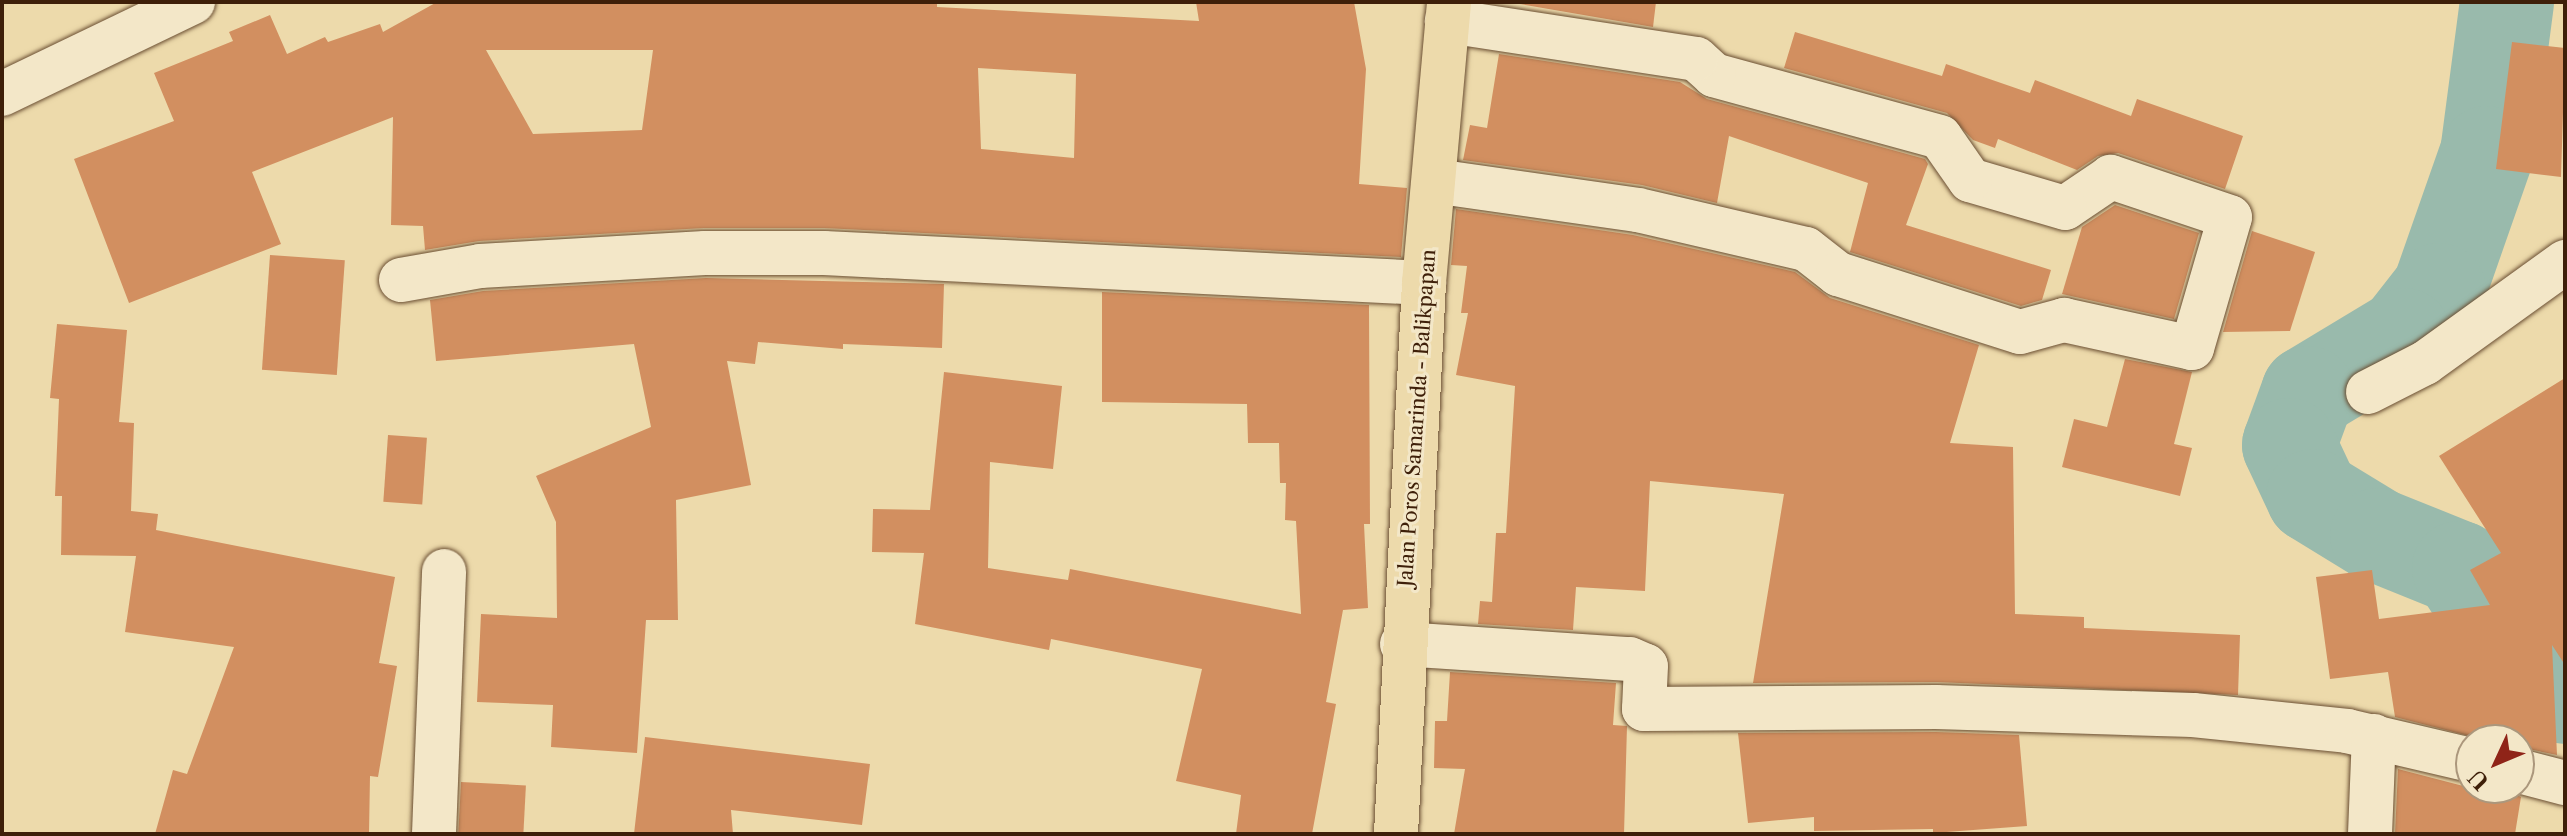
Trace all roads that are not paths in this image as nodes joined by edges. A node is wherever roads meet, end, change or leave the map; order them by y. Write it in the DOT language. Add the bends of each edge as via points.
graph roads {
  1 [pos="193,2"];
  2 [pos="1448,12"];
  3 [pos="2,94"];
  4 [pos="1434,181"];
  5 [pos="2565,262"];
  6 [pos="401,280"];
  7 [pos="1424,283"];
  8 [pos="2368,392"];
  9 [pos="444,571"];
  10 [pos="1402,644"];
  11 [pos="2374,736"];
  12 [pos="2455,756"];
  13 [pos="2535,775"];
  14 [pos="2565,783"];
  15 [pos="434,834"];
  16 [pos="1396,834"];
  17 [pos="2370,834"];
  1 -- 3 [label="street"];
  2 -- 4 [label="highway, Jalan Poros Samarinda - Balikpapan"];
  2 -- 4 [label="street" via="1696,59 1714,75 1940,137 1970,180 2065,208 2111,177 2230,217 2192,348 2064,320 2020,332 1838,274 1806,249 1638,210"];
  4 -- 7 [label="highway, Jalan Poros Samarinda - Balikpapan"];
  5 -- 8 [label="street" via="2425,363"];
  6 -- 7 [label="street" via="480,266 734,253"];
  7 -- 10 [label="highway, Jalan Poros Samarinda - Balikpapan"];
  9 -- 15 [label="street"];
  10 -- 11 [label="street" via="1630,659 1646,666 1644,709 2070,710 2280,721"];
  10 -- 16 [label="highway, Jalan Poros Samarinda - Balikpapan"];
  11 -- 12 [label="street"];
  11 -- 17 [label="street"];
  13 -- 14 [label="street"];
}
